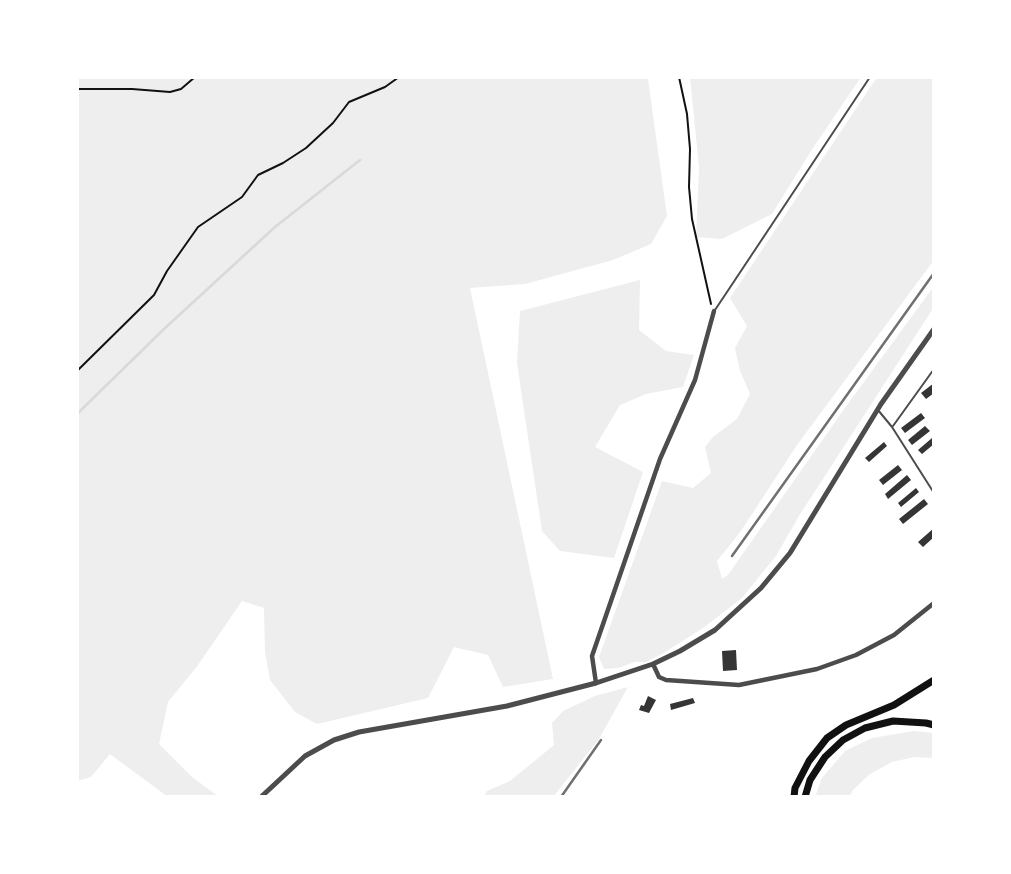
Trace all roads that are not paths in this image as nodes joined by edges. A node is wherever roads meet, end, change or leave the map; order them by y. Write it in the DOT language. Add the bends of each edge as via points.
graph roads {
  1 [pos="870,77"];
  2 [pos="714,311"];
  3 [pos="934,329"];
  4 [pos="934,369"];
  5 [pos="878,409"];
  6 [pos="892,427"];
  7 [pos="934,493"];
  8 [pos="934,603"];
  9 [pos="653,664"];
  10 [pos="934,680"];
  11 [pos="596,683"];
  12 [pos="934,725"];
  13 [pos="261,797"];
  14 [pos="794,797"];
  15 [pos="805,797"];
  1 -- 2 [label="lane"];
  2 -- 11 [label="street" via="695,380 660,459 592,656"];
  3 -- 5 [label="street"];
  4 -- 6 [label="lane"];
  5 -- 6 [label="lane"];
  5 -- 9 [label="street" via="790,553 761,588 715,630"];
  6 -- 7 [label="lane"];
  8 -- 9 [label="street" via="894,635 817,669 739,685 666,680 659,677"];
  9 -- 11 [label="street"];
  10 -- 14 [label="highway" via="827,738 809,761"];
  11 -- 13 [label="street" via="507,706 352,734 312,751"];
  12 -- 15 [label="highway" via="893,721 843,740 825,757"];
}
